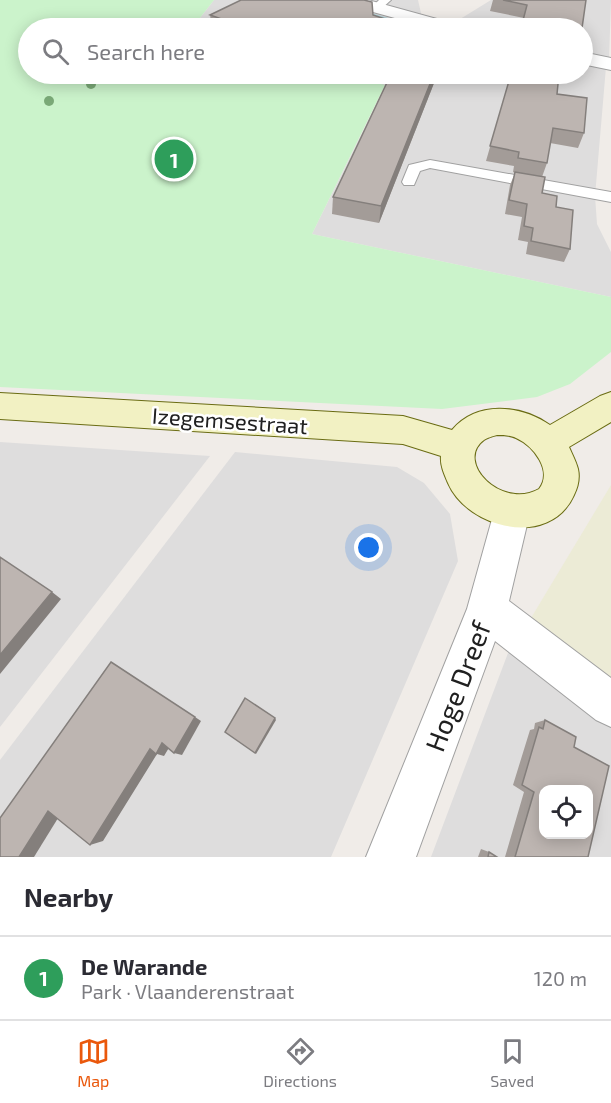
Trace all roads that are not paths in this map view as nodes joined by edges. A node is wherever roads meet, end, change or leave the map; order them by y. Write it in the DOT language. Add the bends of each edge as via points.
graph roads {
  1 [pos="350,0"];
  2 [pos="381,4"];
  3 [pos="421,18"];
  4 [pos="593,60"];
  5 [pos="611,64"];
  6 [pos="409,182"];
  7 [pos="611,197"];
  8 [pos="0,405"];
  9 [pos="611,405"];
  10 [pos="548,442"];
  11 [pos="458,448"];
  12 [pos="512,512"];
  13 [pos="488,609"];
  14 [pos="611,705"];
  15 [pos="392,857"];
  1 -- 2 [label="street"];
  2 -- 3 [label="street"];
  4 -- 5 [label="street"];
  6 -- 7 [label="lane" via="414,168 430,164"];
  8 -- 11 [label="street, Izegemsestraat" via="403,430"];
  9 -- 10 [label="street"];
  10 -- 11 [label="street" via="530,429 495,421 468,432"];
  10 -- 12 [label="street" via="558,457 560,489 547,505"];
  11 -- 12 [label="street" via="457,465 474,495 491,506"];
  12 -- 13 [label="street, Hoge Dreef"];
  13 -- 14 [label="street"];
  13 -- 15 [label="street, Hoge Dreef"];
}
